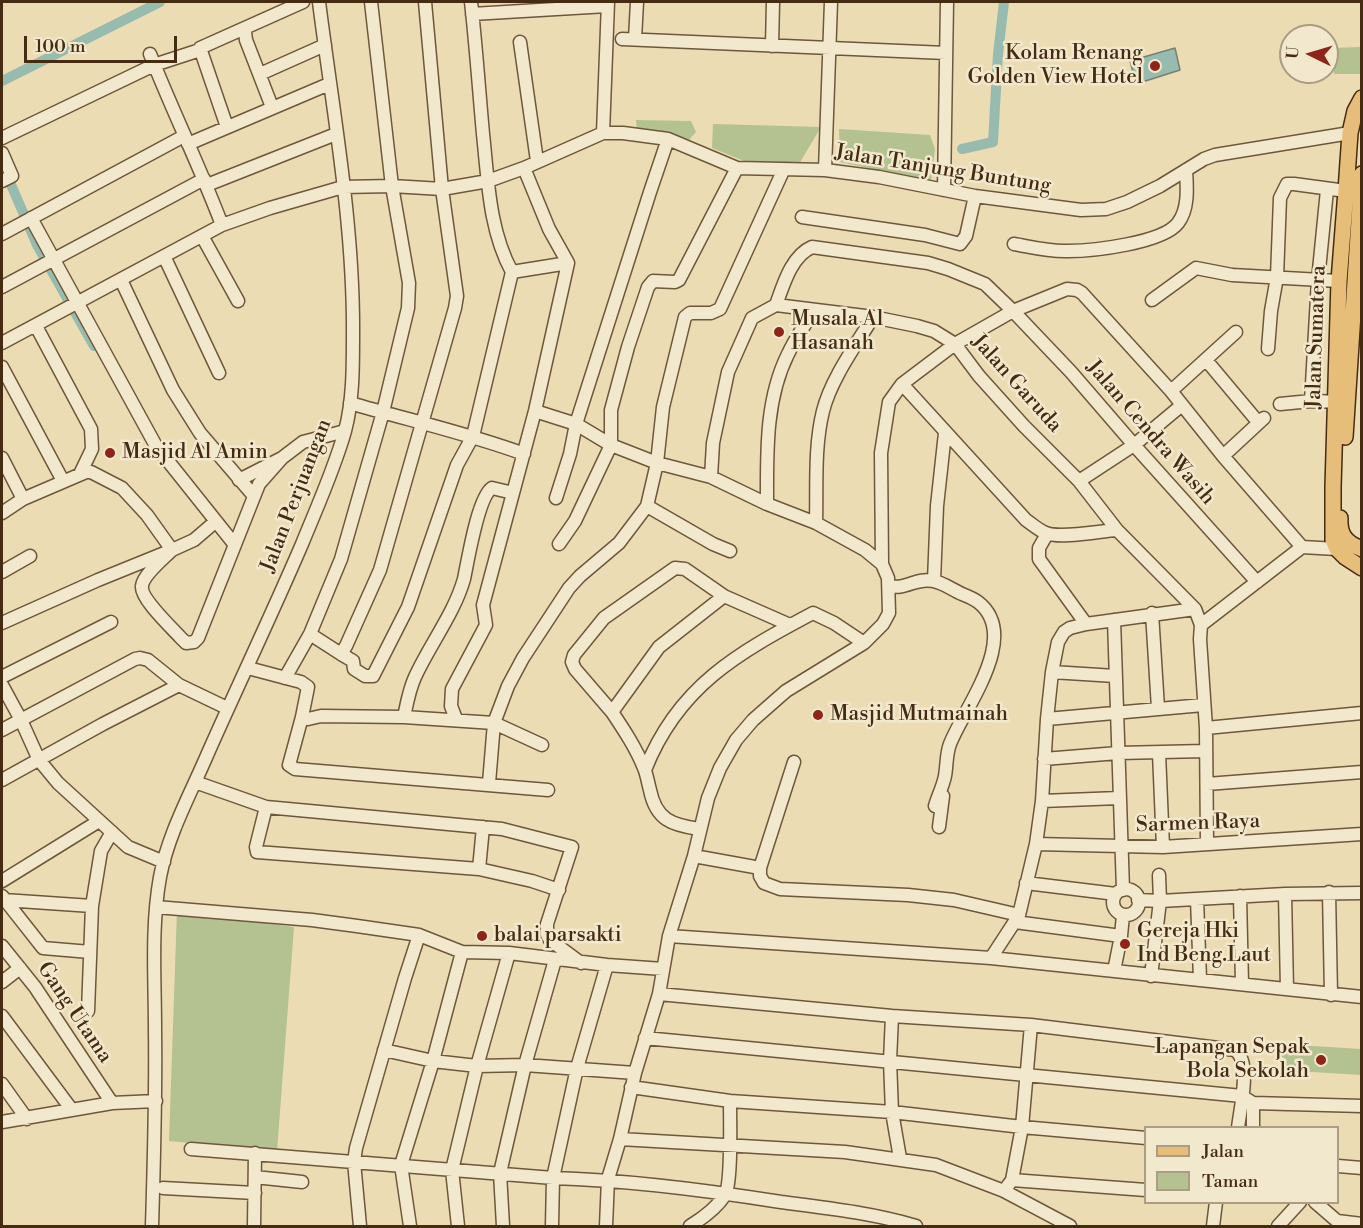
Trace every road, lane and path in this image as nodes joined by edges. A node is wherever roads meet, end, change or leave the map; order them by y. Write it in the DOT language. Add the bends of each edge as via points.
graph roads {
  1 [pos="303,2"];
  2 [pos="319,2"];
  3 [pos="371,2"];
  4 [pos="425,2"];
  5 [pos="637,2"];
  6 [pos="773,2"];
  7 [pos="831,2"];
  8 [pos="947,2"];
  9 [pos="608,4"];
  10 [pos="472,8"];
  11 [pos="246,28"];
  12 [pos="622,39"];
  13 [pos="635,39"];
  14 [pos="520,42"];
  15 [pos="325,45"];
  16 [pos="772,45"];
  17 [pos="829,48"];
  18 [pos="200,50"];
  19 [pos="946,53"];
  20 [pos="152,60"];
  21 [pos="260,74"];
  22 [pos="329,84"];
  23 [pos="1362,98"];
  24 [pos="272,107"];
  25 [pos="226,126"];
  26 [pos="603,133"];
  27 [pos="1350,133"];
  28 [pos="336,134"];
  29 [pos="2,138"];
  30 [pos="668,139"];
  31 [pos="186,140"];
  32 [pos="2,153"];
  33 [pos="537,162"];
  34 [pos="524,168"];
  35 [pos="737,168"];
  36 [pos="825,170"];
  37 [pos="1186,170"];
  38 [pos="783,171"];
  39 [pos="1362,174"];
  40 [pos="2,181"];
  41 [pos="488,181"];
  42 [pos="205,182"];
  43 [pos="392,186"];
  44 [pos="343,187"];
  45 [pos="442,189"];
  46 [pos="944,190"];
  47 [pos="1327,190"];
  48 [pos="1346,191"];
  49 [pos="975,196"];
  50 [pos="802,217"];
  51 [pos="27,220"];
  52 [pos="222,225"];
  53 [pos="2,234"];
  54 [pos="202,236"];
  55 [pos="1014,244"];
  56 [pos="164,256"];
  57 [pos="50,262"];
  58 [pos="568,263"];
  59 [pos="512,272"];
  60 [pos="1276,277"];
  61 [pos="121,280"];
  62 [pos="1318,280"];
  63 [pos="1339,281"];
  64 [pos="2,287"];
  65 [pos="1152,300"];
  66 [pos="238,301"];
  67 [pos="74,305"];
  68 [pos="776,305"];
  69 [pos="813,311"];
  70 [pos="1013,311"];
  71 [pos="1358,311"];
  72 [pos="873,317"];
  73 [pos="36,326"];
  74 [pos="1236,332"];
  75 [pos="2,343"];
  76 [pos="955,344"];
  77 [pos="1268,349"];
  78 [pos="1206,360"];
  79 [pos="2,367"];
  80 [pos="219,373"];
  81 [pos="902,384"];
  82 [pos="1171,391"];
  83 [pos="1311,401"];
  84 [pos="1341,401"];
  85 [pos="350,403"];
  86 [pos="1280,404"];
  87 [pos="1182,405"];
  88 [pos="535,411"];
  89 [pos="383,412"];
  90 [pos="422,424"];
  91 [pos="576,424"];
  92 [pos="345,431"];
  93 [pos="945,433"];
  94 [pos="473,436"];
  95 [pos="611,445"];
  96 [pos="1134,445"];
  97 [pos="524,454"];
  98 [pos="1223,456"];
  99 [pos="2,458"];
  100 [pos="282,458"];
  101 [pos="657,463"];
  102 [pos="80,474"];
  103 [pos="711,477"];
  104 [pos="239,480"];
  105 [pos="63,481"];
  106 [pos="1079,482"];
  107 [pos="513,493"];
  108 [pos="254,496"];
  109 [pos="556,498"];
  110 [pos="23,499"];
  111 [pos="767,504"];
  112 [pos="646,506"];
  113 [pos="2,513"];
  114 [pos="215,522"];
  115 [pos="816,523"];
  116 [pos="1117,530"];
  117 [pos="1047,534"];
  118 [pos="235,544"];
  119 [pos="559,544"];
  120 [pos="1302,547"];
  121 [pos="1337,549"];
  122 [pos="1362,549"];
  123 [pos="172,550"];
  124 [pos="730,550"];
  125 [pos="30,556"];
  126 [pos="882,564"];
  127 [pos="1362,568"];
  128 [pos="2,573"];
  129 [pos="934,581"];
  130 [pos="1257,582"];
  131 [pos="889,586"];
  132 [pos="724,596"];
  133 [pos="1195,609"];
  134 [pos="1152,613"];
  135 [pos="1114,620"];
  136 [pos="111,622"];
  137 [pos="2,623"];
  138 [pos="1086,624"];
  139 [pos="790,625"];
  140 [pos="1201,625"];
  141 [pos="310,634"];
  142 [pos="864,643"];
  143 [pos="341,654"];
  144 [pos="248,668"];
  145 [pos="1052,672"];
  146 [pos="1115,676"];
  147 [pos="2,677"];
  148 [pos="285,678"];
  149 [pos="2,685"];
  150 [pos="179,685"];
  151 [pos="1203,705"];
  152 [pos="227,708"];
  153 [pos="1158,708"];
  154 [pos="612,712"];
  155 [pos="1116,712"];
  156 [pos="1362,713"];
  157 [pos="302,717"];
  158 [pos="404,717"];
  159 [pos="456,719"];
  160 [pos="1047,719"];
  161 [pos="21,720"];
  162 [pos="494,723"];
  163 [pos="1206,728"];
  164 [pos="2,730"];
  165 [pos="542,745"];
  166 [pos="1205,751"];
  167 [pos="1118,753"];
  168 [pos="1159,753"];
  169 [pos="39,759"];
  170 [pos="1044,759"];
  171 [pos="794,762"];
  172 [pos="645,770"];
  173 [pos="1362,771"];
  174 [pos="945,777"];
  175 [pos="2,780"];
  176 [pos="195,782"];
  177 [pos="489,783"];
  178 [pos="1207,783"];
  179 [pos="548,790"];
  180 [pos="1119,798"];
  181 [pos="1042,801"];
  182 [pos="934,806"];
  183 [pos="266,807"];
  184 [pos="99,821"];
  185 [pos="483,827"];
  186 [pos="939,827"];
  187 [pos="699,829"];
  188 [pos="112,832"];
  189 [pos="1362,834"];
  190 [pos="1036,844"];
  191 [pos="1207,844"];
  192 [pos="1120,846"];
  193 [pos="1163,847"];
  194 [pos="694,856"];
  195 [pos="164,862"];
  196 [pos="760,868"];
  197 [pos="479,869"];
  198 [pos="1159,875"];
  199 [pos="2,880"];
  200 [pos="1026,883"];
  201 [pos="560,890"];
  202 [pos="1120,892"];
  203 [pos="1329,892"];
  204 [pos="1362,893"];
  205 [pos="1285,894"];
  206 [pos="1240,896"];
  207 [pos="3,898"];
  208 [pos="1197,899"];
  209 [pos="1138,900"];
  210 [pos="1160,901"];
  211 [pos="92,906"];
  212 [pos="156,907"];
  213 [pos="1123,915"];
  214 [pos="1017,918"];
  215 [pos="419,935"];
  216 [pos="669,936"];
  217 [pos="1121,936"];
  218 [pos="2,946"];
  219 [pos="90,951"];
  220 [pos="462,952"];
  221 [pos="509,953"];
  222 [pos="991,958"];
  223 [pos="555,960"];
  224 [pos="581,963"];
  225 [pos="606,965"];
  226 [pos="20,968"];
  227 [pos="663,969"];
  228 [pos="1114,971"];
  229 [pos="1151,976"];
  230 [pos="1200,979"];
  231 [pos="2,982"];
  232 [pos="1242,984"];
  233 [pos="1287,989"];
  234 [pos="659,994"];
  235 [pos="1331,995"];
  236 [pos="1362,997"];
  237 [pos="88,1011"];
  238 [pos="2,1016"];
  239 [pos="892,1016"];
  240 [pos="1031,1025"];
  241 [pos="645,1038"];
  242 [pos="384,1050"];
  243 [pos="433,1060"];
  244 [pos="890,1061"];
  245 [pos="525,1065"];
  246 [pos="477,1066"];
  247 [pos="577,1068"];
  248 [pos="635,1073"];
  249 [pos="1026,1074"];
  250 [pos="2,1084"];
  251 [pos="631,1087"];
  252 [pos="1248,1100"];
  253 [pos="156,1101"];
  254 [pos="730,1101"];
  255 [pos="112,1103"];
  256 [pos="1362,1106"];
  257 [pos="72,1110"];
  258 [pos="892,1112"];
  259 [pos="27,1119"];
  260 [pos="2,1122"];
  261 [pos="1239,1126"];
  262 [pos="1252,1126"];
  263 [pos="1022,1127"];
  264 [pos="1144,1138"];
  265 [pos="620,1139"];
  266 [pos="730,1146"];
  267 [pos="191,1149"];
  268 [pos="255,1153"];
  269 [pos="900,1158"];
  270 [pos="354,1162"];
  271 [pos="401,1164"];
  272 [pos="1339,1166"];
  273 [pos="1362,1168"];
  274 [pos="452,1170"];
  275 [pos="500,1173"];
  276 [pos="255,1178"];
  277 [pos="553,1178"];
  278 [pos="608,1179"];
  279 [pos="1012,1180"];
  280 [pos="302,1182"];
  281 [pos="163,1188"];
  282 [pos="1144,1190"];
  283 [pos="1004,1191"];
  284 [pos="255,1193"];
  285 [pos="726,1193"];
  286 [pos="1216,1204"];
  287 [pos="1299,1204"];
  288 [pos="1316,1204"];
  289 [pos="885,1222"];
  290 [pos="1053,1223"];
  291 [pos="1362,1224"];
  292 [pos="1347,1225"];
  293 [pos="152,1227"];
  294 [pos="254,1227"];
  295 [pos="360,1227"];
  296 [pos="410,1227"];
  297 [pos="458,1227"];
  298 [pos="503,1227"];
  299 [pos="552,1227"];
  300 [pos="606,1227"];
  301 [pos="690,1227"];
  302 [pos="916,1227"];
  303 [pos="1070,1227"];
  304 [pos="1213,1227"];
  305 [pos="1278,1227"];
  1 -- 11 [label="street"];
  2 -- 15 [label="street, Jalan Perjuangan"];
  3 -- 43 [label="street"];
  4 -- 45 [label="street"];
  5 -- 13 [label="street"];
  6 -- 16 [label="street"];
  7 -- 17 [label="street"];
  8 -- 19 [label="street"];
  9 -- 10 [label="street"];
  9 -- 26 [label="street"];
  10 -- 41 [label="street"];
  11 -- 18 [label="street"];
  11 -- 21 [label="street" via="246,40"];
  12 -- 13 [label="street"];
  13 -- 16 [label="street"];
  14 -- 33 [label="street"];
  15 -- 21 [label="street"];
  15 -- 22 [label="street, Jalan Perjuangan"];
  16 -- 17 [label="street"];
  17 -- 19 [label="street"];
  17 -- 36 [label="street"];
  18 -- 20 [label="street"];
  18 -- 25 [label="street"];
  19 -- 46 [label="street"];
  20 -- 29 [label="street"];
  20 -- 31 [label="street"];
  21 -- 24 [label="street"];
  22 -- 24 [label="street"];
  22 -- 28 [label="street, Jalan Perjuangan"];
  23 -- 27 [label="main road, Jalan Sumatera"];
  24 -- 25 [label="street"];
  25 -- 31 [label="street"];
  26 -- 30 [label="street, Jalan Tanjung Buntung"];
  26 -- 33 [label="street, Jalan Tanjung Buntung"];
  27 -- 37 [label="street, Jalan Tanjung Buntung" via="1231,151"];
  27 -- 48 [label="main road, Jalan Sumatera"];
  28 -- 42 [label="street"];
  28 -- 44 [label="street, Jalan Perjuangan"];
  30 -- 35 [label="street, Jalan Tanjung Buntung"];
  30 -- 91 [label="street"];
  31 -- 42 [label="street"];
  31 -- 51 [label="street"];
  32 -- 40 [label="street" via="12,176"];
  33 -- 34 [label="street, Jalan Tanjung Buntung"];
  34 -- 41 [label="street, Jalan Tanjung Buntung"];
  34 -- 58 [label="street"];
  35 -- 38 [label="street, Jalan Tanjung Buntung"];
  35 -- 95 [label="street" via="679,280 653,281 648,287 611,410"];
  36 -- 38 [label="street, Jalan Tanjung Buntung"];
  36 -- 46 [label="street, Jalan Tanjung Buntung"];
  37 -- 49 [label="street, Jalan Tanjung Buntung" via="1106,209 1081,210"];
  37 -- 55 [label="street" via="1182,218 1165,232 1138,242 1067,252"];
  38 -- 101 [label="street" via="720,309 685,317 663,407"];
  39 -- 71 [label="main road, Jalan Sumatera"];
  41 -- 45 [label="street, Jalan Tanjung Buntung"];
  41 -- 59 [label="street" via="496,234"];
  42 -- 52 [label="street"];
  42 -- 57 [label="street"];
  43 -- 44 [label="street, Jalan Tanjung Buntung"];
  43 -- 45 [label="street, Jalan Tanjung Buntung"];
  43 -- 89 [label="street" via="409,284 408,308"];
  44 -- 52 [label="street, Jalan Tanjung Buntung"];
  44 -- 85 [label="street, Jalan Perjuangan" via="353,307"];
  45 -- 90 [label="street" via="456,308"];
  46 -- 49 [label="street, Jalan Tanjung Buntung"];
  47 -- 48 [label="street"];
  47 -- 60 [label="street" via="1294,184 1284,187 1280,198"];
  47 -- 62 [label="street"];
  48 -- 63 [label="main road, Jalan Sumatera"];
  49 -- 50 [label="street" via="966,236 960,244"];
  51 -- 53 [label="street"];
  51 -- 57 [label="street"];
  52 -- 54 [label="street, Jalan Tanjung Buntung"];
  54 -- 56 [label="street, Jalan Tanjung Buntung"];
  54 -- 66 [label="street"];
  56 -- 61 [label="street, Jalan Tanjung Buntung"];
  56 -- 80 [label="street"];
  57 -- 64 [label="street"];
  57 -- 67 [label="street"];
  58 -- 59 [label="street"];
  58 -- 88 [label="street"];
  59 -- 94 [label="street"];
  60 -- 62 [label="street"];
  60 -- 65 [label="street" via="1232,275 1196,267"];
  60 -- 77 [label="street"];
  61 -- 67 [label="street, Jalan Tanjung Buntung"];
  61 -- 104 [label="street" via="173,390 200,433"];
  62 -- 63 [label="street"];
  62 -- 83 [label="street"];
  63 -- 84 [label="main road, Jalan Sumatera"];
  67 -- 73 [label="street, Jalan Tanjung Buntung"];
  67 -- 114 [label="street" via="156,446"];
  68 -- 69 [label="street, Jalan Garuda"];
  68 -- 70 [label="street, Jalan Cendra Wasih" via="785,280 803,252 812,247 948,269 985,284"];
  68 -- 103 [label="street" via="752,318 728,372 713,443"];
  69 -- 72 [label="street, Jalan Garuda"];
  69 -- 111 [label="street" via="787,355 778,381 768,429"];
  70 -- 76 [label="street"];
  70 -- 82 [label="street" via="1059,291 1077,290"];
  70 -- 96 [label="street, Jalan Cendra Wasih"];
  71 -- 84 [label="main road, Jalan Sumatera"];
  72 -- 76 [label="street, Jalan Garuda" via="934,331"];
  72 -- 115 [label="street" via="822,412"];
  73 -- 75 [label="street, Jalan Tanjung Buntung"];
  73 -- 102 [label="street" via="91,429 92,449"];
  74 -- 78 [label="street"];
  76 -- 81 [label="street"];
  76 -- 106 [label="street, Jalan Garuda" via="979,376"];
  78 -- 82 [label="street"];
  78 -- 98 [label="street" via="1262,419"];
  79 -- 105 [label="street"];
  81 -- 93 [label="street"];
  81 -- 126 [label="street" via="889,402 881,453"];
  82 -- 87 [label="street"];
  83 -- 84 [label="street"];
  83 -- 86 [label="street"];
  84 -- 121 [label="main road, Jalan Sumatera" via="1333,540"];
  84 -- 122 [label="main road, Jalan Sumatera" via="1341,534"];
  85 -- 89 [label="street"];
  85 -- 92 [label="street, Jalan Perjuangan"];
  87 -- 96 [label="street"];
  87 -- 98 [label="street"];
  88 -- 91 [label="street"];
  88 -- 97 [label="street"];
  89 -- 90 [label="street"];
  89 -- 141 [label="street" via="342,559"];
  90 -- 94 [label="street"];
  90 -- 143 [label="street" via="380,570"];
  91 -- 95 [label="street"];
  91 -- 109 [label="street"];
  92 -- 100 [label="street" via="303,442"];
  92 -- 144 [label="street, Jalan Perjuangan" via="321,498"];
  93 -- 117 [label="street" via="1026,520"];
  93 -- 129 [label="street"];
  94 -- 97 [label="street"];
  94 -- 143 [label="street" via="458,465 408,607 376,673 365,676"];
  95 -- 101 [label="street"];
  95 -- 119 [label="street" via="575,522"];
  96 -- 106 [label="street"];
  96 -- 130 [label="street, Jalan Cendra Wasih"];
  97 -- 107 [label="street"];
  98 -- 120 [label="street"];
  99 -- 110 [label="street"];
  100 -- 104 [label="street"];
  100 -- 108 [label="street" via="259,484"];
  101 -- 103 [label="street"];
  101 -- 112 [label="street"];
  102 -- 105 [label="street"];
  102 -- 123 [label="street" via="91,472 122,488"];
  103 -- 111 [label="street"];
  104 -- 108 [label="street"];
  105 -- 110 [label="street"];
  106 -- 116 [label="street, Jalan Garuda"];
  107 -- 158 [label="street" via="492,488 486,491 459,593 414,678"];
  107 -- 159 [label="street" via="482,609 486,625 452,689 451,706"];
  108 -- 118 [label="street"];
  110 -- 113 [label="street"];
  111 -- 115 [label="street"];
  112 -- 124 [label="street"];
  112 -- 162 [label="street" via="619,543 569,588 523,658"];
  114 -- 118 [label="street"];
  114 -- 123 [label="street" via="194,540"];
  115 -- 126 [label="street"];
  116 -- 117 [label="street"];
  116 -- 133 [label="street, Jalan Garuda"];
  117 -- 138 [label="street" via="1039,548 1039,559"];
  118 -- 123 [label="street" via="198,638 186,643 144,596 141,587"];
  120 -- 121 [label="street"];
  120 -- 130 [label="street"];
  121 -- 127 [label="main road"];
  123 -- 137 [label="street"];
  125 -- 128 [label="street"];
  126 -- 131 [label="street"];
  129 -- 131 [label="street" via="922,580 900,589"];
  129 -- 174 [label="street" via="979,603 989,614 995,633 991,659 951,743"];
  130 -- 140 [label="street"];
  131 -- 142 [label="street" via="888,619"];
  132 -- 139 [label="street"];
  132 -- 154 [label="street" via="659,646"];
  132 -- 154 [label="street" via="685,569 675,568 604,618 572,662"];
  133 -- 134 [label="street"];
  133 -- 140 [label="street, Jalan Garuda"];
  134 -- 135 [label="street"];
  134 -- 153 [label="street"];
  135 -- 138 [label="street"];
  135 -- 146 [label="street"];
  136 -- 147 [label="street"];
  138 -- 145 [label="street" via="1070,628 1060,636"];
  139 -- 142 [label="street" via="813,613"];
  139 -- 172 [label="street" via="717,670 691,695"];
  140 -- 151 [label="street"];
  141 -- 143 [label="street"];
  141 -- 148 [label="street"];
  142 -- 187 [label="street" via="786,691 753,720 720,768"];
  144 -- 148 [label="street"];
  144 -- 152 [label="street, Jalan Perjuangan"];
  145 -- 146 [label="street"];
  145 -- 160 [label="street"];
  146 -- 155 [label="street"];
  148 -- 157 [label="street" via="308,687"];
  149 -- 161 [label="street"];
  150 -- 152 [label="street"];
  150 -- 161 [label="street" via="148,660 135,659"];
  150 -- 169 [label="street"];
  151 -- 153 [label="street"];
  151 -- 163 [label="street"];
  152 -- 176 [label="street, Jalan Perjuangan"];
  153 -- 155 [label="street"];
  154 -- 172 [label="street"];
  155 -- 160 [label="street"];
  155 -- 167 [label="street"];
  156 -- 163 [label="street"];
  157 -- 158 [label="street"];
  157 -- 177 [label="street" via="289,765 295,769"];
  158 -- 159 [label="street"];
  159 -- 162 [label="street"];
  160 -- 170 [label="street"];
  161 -- 164 [label="street"];
  161 -- 169 [label="street"];
  162 -- 165 [label="street"];
  162 -- 177 [label="street"];
  163 -- 166 [label="street"];
  166 -- 168 [label="street"];
  166 -- 178 [label="street"];
  167 -- 168 [label="street"];
  167 -- 170 [label="street"];
  167 -- 180 [label="street"];
  168 -- 193 [label="street"];
  169 -- 175 [label="street"];
  169 -- 184 [label="street" via="58,783"];
  170 -- 181 [label="street"];
  171 -- 196 [label="street"];
  172 -- 187 [label="street" via="654,805 662,816 681,826"];
  173 -- 178 [label="street"];
  174 -- 182 [label="street"];
  174 -- 186 [label="street"];
  176 -- 183 [label="street"];
  176 -- 195 [label="street, Jalan Perjuangan"];
  177 -- 179 [label="street"];
  178 -- 191 [label="street"];
  180 -- 181 [label="street"];
  180 -- 192 [label="street"];
  181 -- 190 [label="street"];
  183 -- 185 [label="street"];
  183 -- 197 [label="street" via="257,852"];
  184 -- 188 [label="street"];
  184 -- 199 [label="street"];
  185 -- 197 [label="street"];
  185 -- 201 [label="street" via="572,847"];
  187 -- 194 [label="street"];
  188 -- 195 [label="street" via="128,847"];
  188 -- 211 [label="street" via="101,851"];
  189 -- 191 [label="street, Sarmen Raya"];
  190 -- 192 [label="street, Sarmen Raya"];
  190 -- 200 [label="street"];
  191 -- 193 [label="street, Sarmen Raya"];
  192 -- 193 [label="street, Sarmen Raya"];
  192 -- 202 [label="street"];
  194 -- 196 [label="street"];
  194 -- 216 [label="street"];
  195 -- 212 [label="street, Jalan Perjuangan"];
  196 -- 214 [label="street" via="764,883 780,889 954,900"];
  197 -- 201 [label="street"];
  198 -- 210 [label="street"];
  200 -- 202 [label="street"];
  200 -- 214 [label="street"];
  201 -- 224 [label="street" via="547,924 547,935"];
  202 -- 209 [label="street" via="1135,893"];
  202 -- 213 [label="street" via="1114,898 1114,907"];
  203 -- 204 [label="street"];
  203 -- 205 [label="street"];
  203 -- 235 [label="street"];
  205 -- 206 [label="street"];
  205 -- 233 [label="street"];
  206 -- 208 [label="street"];
  206 -- 232 [label="street"];
  207 -- 211 [label="street"];
  207 -- 219 [label="street" via="43,948"];
  208 -- 210 [label="street"];
  208 -- 230 [label="street"];
  209 -- 210 [label="street"];
  209 -- 213 [label="street" via="1135,912"];
  210 -- 229 [label="street"];
  211 -- 219 [label="street"];
  212 -- 215 [label="street" via="312,920"];
  212 -- 253 [label="street, Jalan Perjuangan"];
  213 -- 217 [label="street"];
  214 -- 217 [label="street"];
  214 -- 222 [label="street"];
  215 -- 220 [label="street"];
  215 -- 242 [label="street"];
  216 -- 222 [label="street"];
  216 -- 227 [label="street"];
  217 -- 228 [label="street"];
  218 -- 226 [label="street, Gang Utama"];
  219 -- 237 [label="street"];
  220 -- 221 [label="street"];
  220 -- 243 [label="street"];
  221 -- 223 [label="street"];
  221 -- 246 [label="street"];
  222 -- 228 [label="street"];
  223 -- 224 [label="street"];
  223 -- 245 [label="street"];
  224 -- 225 [label="street"];
  225 -- 227 [label="street"];
  225 -- 247 [label="street"];
  226 -- 231 [label="street"];
  226 -- 255 [label="street, Gang Utama"];
  227 -- 234 [label="street"];
  228 -- 229 [label="street"];
  229 -- 230 [label="street"];
  230 -- 232 [label="street"];
  232 -- 233 [label="street"];
  233 -- 235 [label="street"];
  234 -- 239 [label="street"];
  234 -- 241 [label="street"];
  235 -- 236 [label="street"];
  238 -- 257 [label="street"];
  239 -- 240 [label="street"];
  239 -- 244 [label="street"];
  240 -- 249 [label="street"];
  240 -- 252 [label="street" via="1235,1050 1242,1056"];
  241 -- 244 [label="street"];
  241 -- 248 [label="street"];
  242 -- 243 [label="street"];
  242 -- 270 [label="street"];
  243 -- 246 [label="street"];
  243 -- 271 [label="street"];
  244 -- 249 [label="street"];
  244 -- 258 [label="street"];
  245 -- 246 [label="street"];
  245 -- 247 [label="street"];
  245 -- 275 [label="street"];
  246 -- 274 [label="street"];
  247 -- 248 [label="street"];
  247 -- 277 [label="street"];
  248 -- 251 [label="street"];
  249 -- 252 [label="street"];
  249 -- 263 [label="street"];
  250 -- 259 [label="street"];
  251 -- 254 [label="street"];
  251 -- 265 [label="street"];
  252 -- 256 [label="street"];
  252 -- 261 [label="street"];
  252 -- 262 [label="street"];
  253 -- 255 [label="street"];
  253 -- 293 [label="street, Jalan Perjuangan"];
  254 -- 258 [label="street"];
  254 -- 266 [label="street"];
  255 -- 257 [label="street"];
  257 -- 259 [label="street"];
  258 -- 263 [label="street"];
  258 -- 269 [label="street"];
  259 -- 260 [label="street"];
  263 -- 264 [label="street"];
  263 -- 279 [label="street"];
  265 -- 266 [label="street"];
  265 -- 278 [label="street"];
  266 -- 269 [label="street"];
  266 -- 285 [label="street"];
  267 -- 268 [label="street"];
  268 -- 270 [label="street"];
  268 -- 276 [label="street"];
  269 -- 283 [label="street" via="936,1165"];
  270 -- 271 [label="street"];
  270 -- 295 [label="street"];
  271 -- 274 [label="street"];
  271 -- 296 [label="street"];
  272 -- 273 [label="street"];
  274 -- 275 [label="street"];
  274 -- 297 [label="street"];
  275 -- 277 [label="street"];
  275 -- 298 [label="street"];
  276 -- 280 [label="street"];
  276 -- 284 [label="street"];
  277 -- 278 [label="street"];
  277 -- 299 [label="street"];
  278 -- 285 [label="street"];
  278 -- 300 [label="street"];
  279 -- 282 [label="street"];
  279 -- 283 [label="street"];
  281 -- 284 [label="street"];
  283 -- 290 [label="street"];
  284 -- 294 [label="street"];
  285 -- 289 [label="street"];
  285 -- 301 [label="street" via="712,1211"];
  286 -- 304 [label="street"];
  287 -- 305 [label="street"];
  288 -- 292 [label="street" via="1331,1218"];
  289 -- 302 [label="street"];
  290 -- 303 [label="street"];
  291 -- 292 [label="street"];
}
